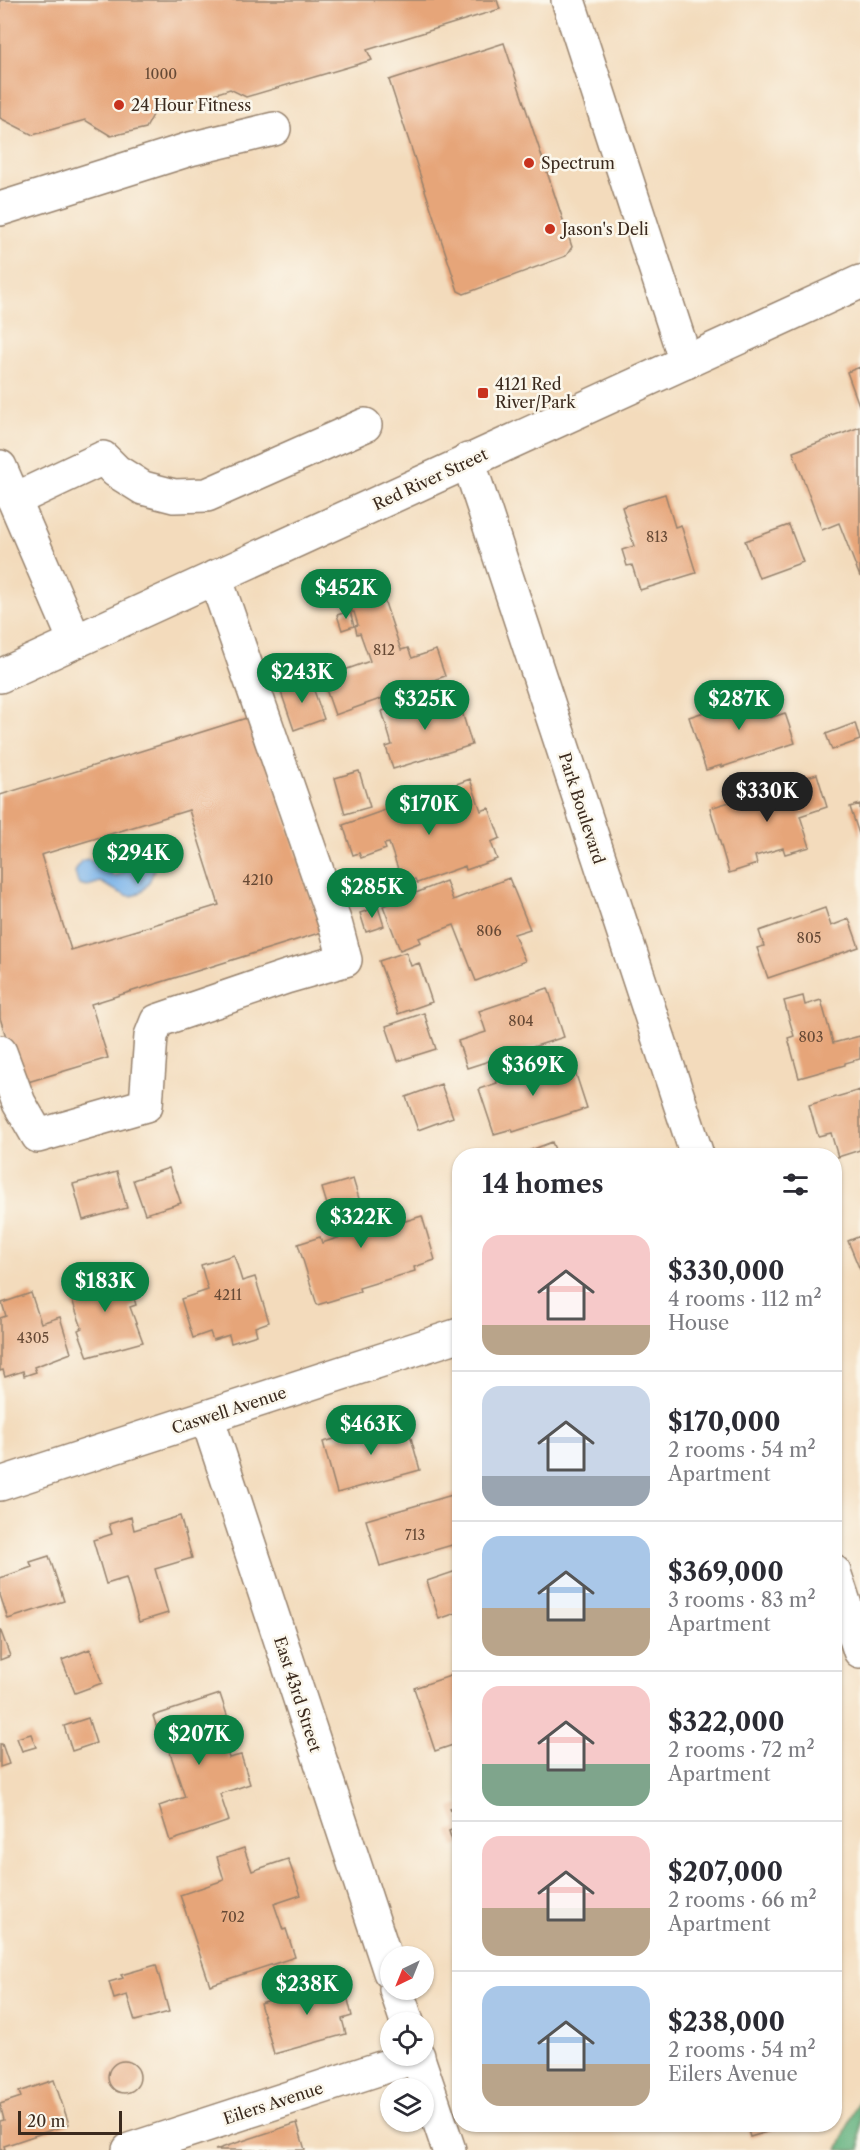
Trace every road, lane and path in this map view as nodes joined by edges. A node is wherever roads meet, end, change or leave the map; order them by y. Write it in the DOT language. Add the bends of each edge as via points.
graph roads {
  1 [pos="568,0"];
  2 [pos="274,129"];
  3 [pos="0,210"];
  4 [pos="860,282"];
  5 [pos="686,362"];
  6 [pos="365,425"];
  7 [pos="468,460"];
  8 [pos="0,467"];
  9 [pos="14,500"];
  10 [pos="215,577"];
  11 [pos="75,641"];
  12 [pos="0,676"];
  13 [pos="0,1052"];
  14 [pos="695,1148"];
  15 [pos="452,1337"];
  16 [pos="207,1417"];
  17 [pos="0,1485"];
  18 [pos="842,1596"];
  19 [pos="860,1651"];
  20 [pos="381,1946"];
  21 [pos="385,2066"];
  22 [pos="422,2066"];
  23 [pos="129,2150"];
  24 [pos="449,2150"];
  1 -- 5 [label="street"];
  2 -- 3 [label="street" via="190,149"];
  4 -- 5 [label="street, Red River Street"];
  5 -- 7 [label="street, Red River Street"];
  6 -- 9 [label="street" via="207,495 174,496 143,488 103,458"];
  7 -- 10 [label="street, Red River Street"];
  7 -- 14 [label="street, Park Boulevard"];
  8 -- 9 [label="street"];
  9 -- 11 [label="street"];
  10 -- 11 [label="street, Red River Street"];
  10 -- 13 [label="street" via="345,960 157,1021 151,1036 146,1105 38,1136 19,1103"];
  11 -- 12 [label="street, Red River Street"];
  15 -- 16 [label="street, Caswell Avenue"];
  16 -- 17 [label="street, Caswell Avenue"];
  16 -- 20 [label="street, East 43rd Street"];
  18 -- 19 [label="street"];
  21 -- 23 [label="street, Eilers Avenue"];
  22 -- 24 [label="street"];
}
